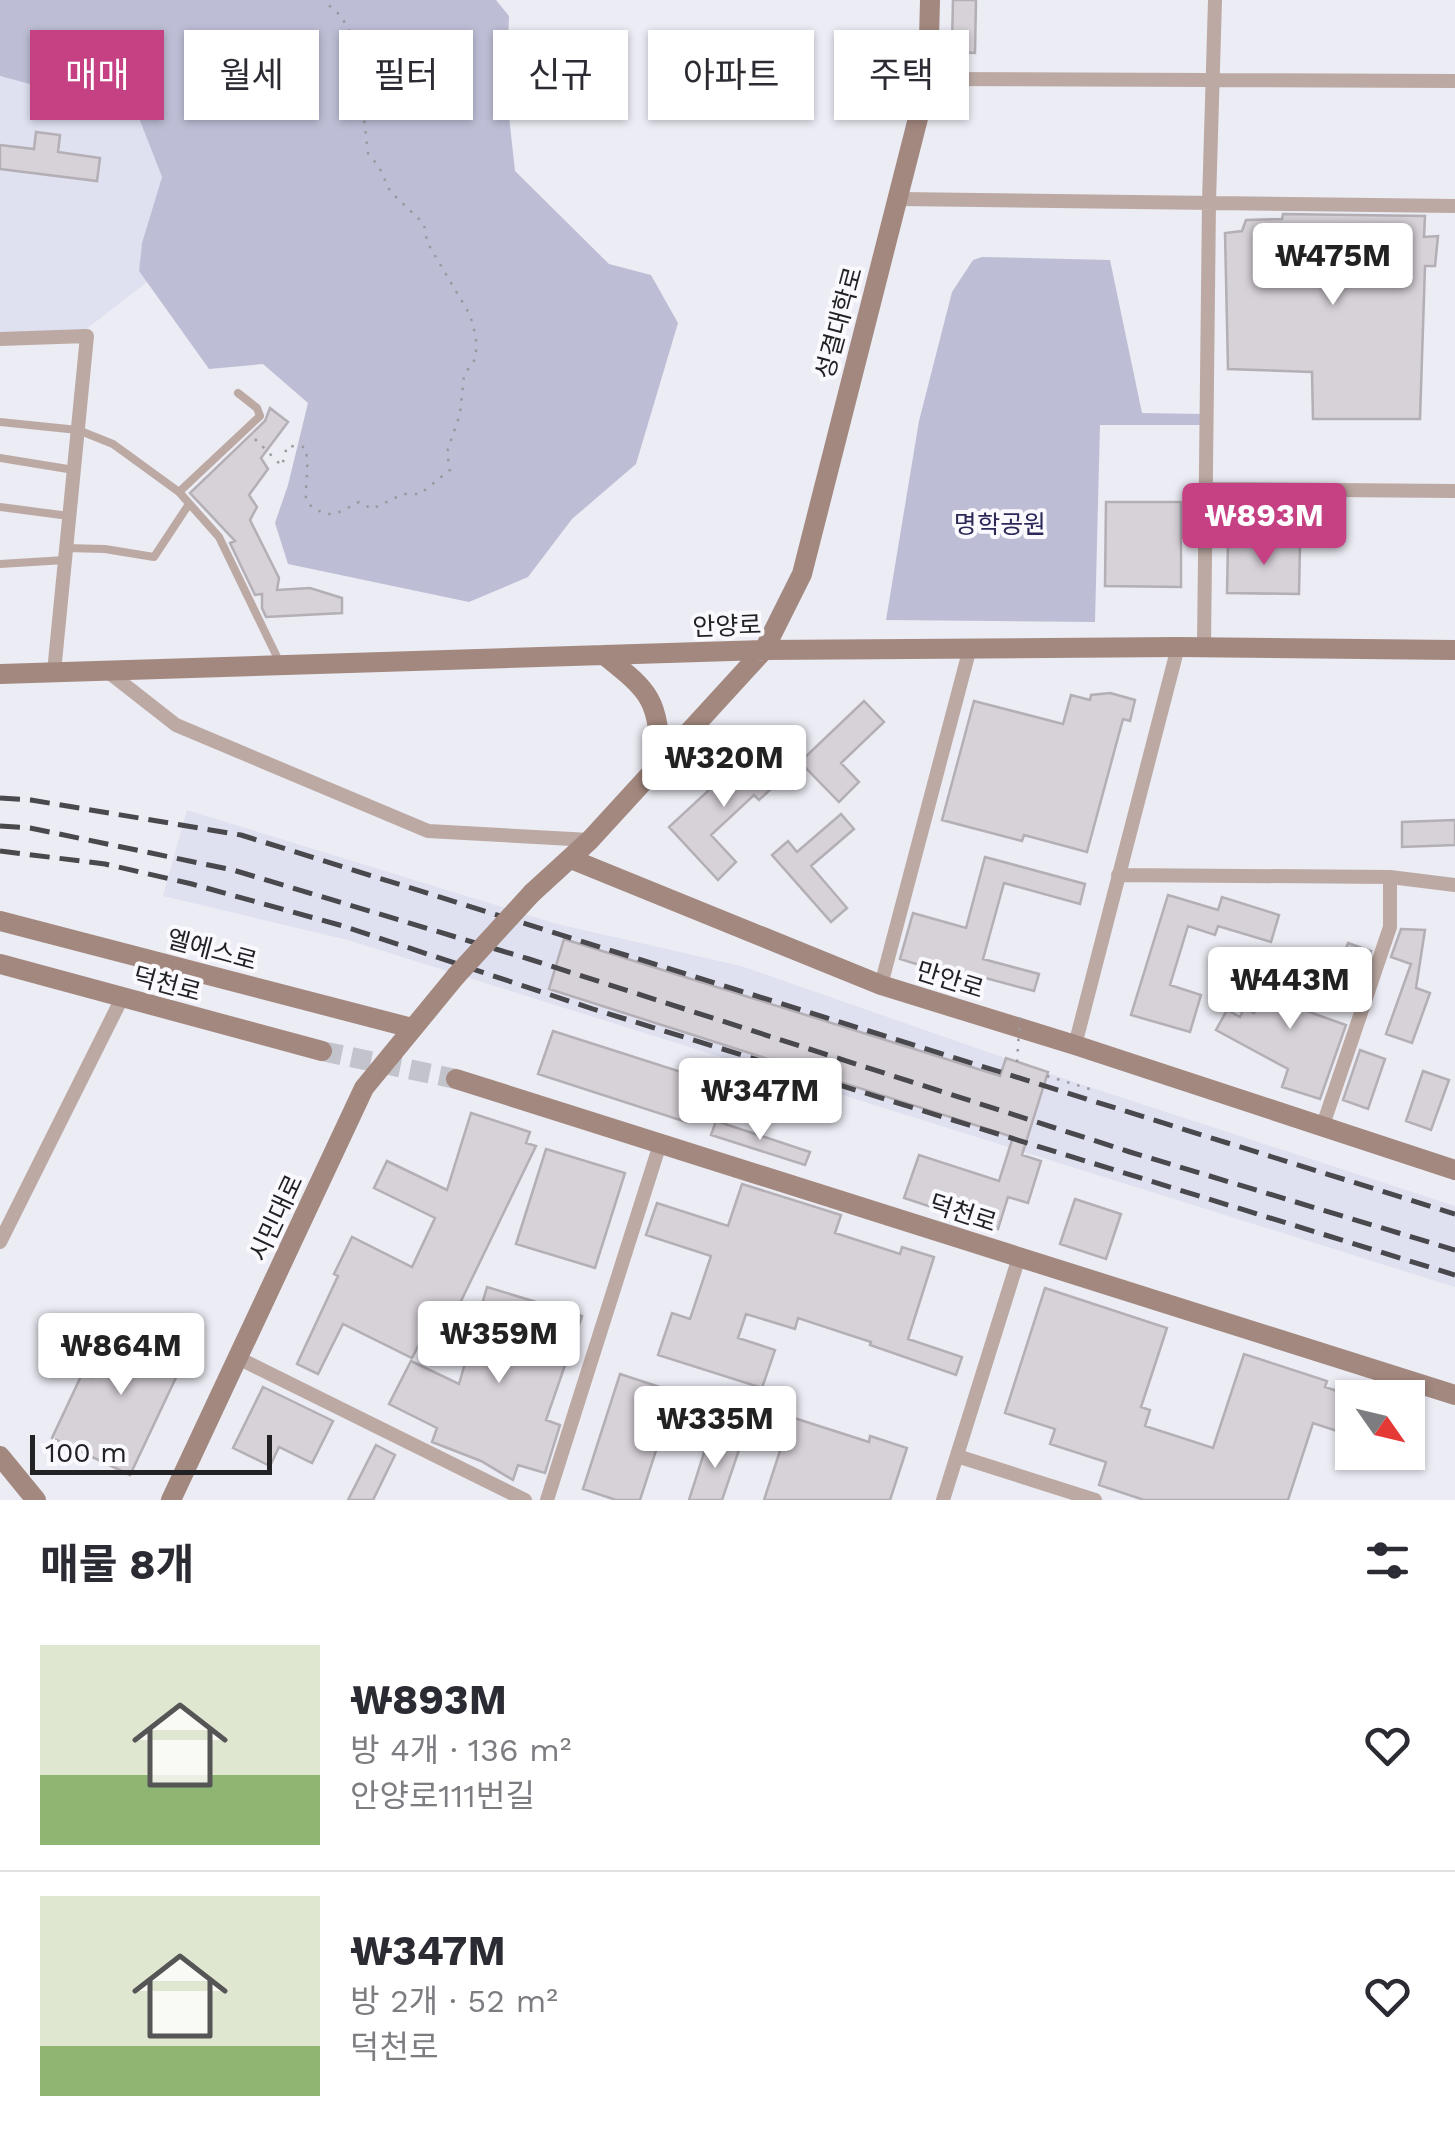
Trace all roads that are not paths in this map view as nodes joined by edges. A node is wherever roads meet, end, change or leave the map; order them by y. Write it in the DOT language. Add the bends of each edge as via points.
graph roads {
  1 [pos="930,0"];
  2 [pos="1216,0"];
  3 [pos="929,30"];
  4 [pos="1215,78"];
  5 [pos="969,79"];
  6 [pos="1455,81"];
  7 [pos="918,120"];
  8 [pos="899,199"];
  9 [pos="1209,202"];
  10 [pos="1455,206"];
  11 [pos="0,339"];
  12 [pos="238,393"];
  13 [pos="0,422"];
  14 [pos="78,430"];
  15 [pos="0,458"];
  16 [pos="74,470"];
  17 [pos="1207,489"];
  18 [pos="1455,491"];
  19 [pos="179,492"];
  20 [pos="189,504"];
  21 [pos="0,507"];
  22 [pos="70,516"];
  23 [pos="66,554"];
  24 [pos="0,564"];
  25 [pos="1178,647"];
  26 [pos="1204,647"];
  27 [pos="970,648"];
  28 [pos="764,650"];
  29 [pos="1455,650"];
  30 [pos="604,655"];
  31 [pos="281,665"];
  32 [pos="106,670"];
  33 [pos="54,672"];
  34 [pos="0,674"];
  35 [pos="661,762"];
  36 [pos="590,840"];
  37 [pos="571,859"];
  38 [pos="1118,875"];
  39 [pos="1390,877"];
  40 [pos="1455,885"];
  41 [pos="0,922"];
  42 [pos="0,964"];
  43 [pos="881,985"];
  44 [pos="122,998"];
  45 [pos="412,1028"];
  46 [pos="1075,1045"];
  47 [pos="322,1052"];
  48 [pos="456,1079"];
  49 [pos="1322,1128"];
  50 [pos="660,1144"];
  51 [pos="1455,1170"];
  52 [pos="0,1242"];
  53 [pos="1020,1258"];
  54 [pos="238,1358"];
  55 [pos="1455,1395"];
  56 [pos="0,1456"];
  57 [pos="957,1456"];
  58 [pos="36,1500"];
  59 [pos="171,1500"];
  60 [pos="525,1500"];
  61 [pos="548,1500"];
  62 [pos="943,1500"];
  63 [pos="1095,1500"];
  1 -- 3 [label="street, 성결대학로"];
  2 -- 4 [label="street"];
  4 -- 5 [label="street"];
  4 -- 6 [label="street"];
  4 -- 9 [label="street"];
  7 -- 8 [label="street, 성결대학로"];
  8 -- 9 [label="street"];
  8 -- 28 [label="street, 성결대학로" via="802,574"];
  9 -- 10 [label="street"];
  9 -- 17 [label="street"];
  11 -- 14 [label="street" via="87,336"];
  12 -- 19 [label="lane" via="260,416"];
  13 -- 14 [label="lane"];
  14 -- 16 [label="street"];
  14 -- 19 [label="lane" via="113,444"];
  15 -- 16 [label="lane"];
  16 -- 22 [label="street"];
  17 -- 18 [label="street"];
  17 -- 26 [label="street"];
  19 -- 20 [label="lane"];
  20 -- 23 [label="lane" via="154,557 105,549"];
  20 -- 31 [label="lane" via="219,536"];
  21 -- 22 [label="lane"];
  22 -- 23 [label="street"];
  23 -- 24 [label="lane"];
  23 -- 33 [label="street"];
  25 -- 26 [label="street, 안양로"];
  25 -- 27 [label="street, 안양로"];
  25 -- 38 [label="street"];
  26 -- 29 [label="street, 안양로"];
  27 -- 28 [label="street, 안양로"];
  27 -- 43 [label="street"];
  28 -- 30 [label="street, 안양로"];
  28 -- 35 [label="street"];
  30 -- 31 [label="street, 안양로"];
  30 -- 35 [label="street" via="653,700"];
  31 -- 32 [label="street, 안양로"];
  32 -- 33 [label="street, 안양로"];
  32 -- 36 [label="street" via="176,725 428,831"];
  33 -- 34 [label="street, 안양로"];
  35 -- 36 [label="street"];
  36 -- 37 [label="street"];
  37 -- 43 [label="street, 만안로"];
  37 -- 45 [label="street, 시민대로, bridge" via="532,893"];
  38 -- 39 [label="street"];
  38 -- 46 [label="street"];
  39 -- 40 [label="street"];
  39 -- 49 [label="street" via="1390,927"];
  41 -- 45 [label="street, 엘에스로"];
  42 -- 44 [label="street, 덕천로"];
  43 -- 46 [label="street, 만안로"];
  44 -- 47 [label="street, 덕천로"];
  44 -- 52 [label="street"];
  45 -- 54 [label="street, 시민대로" via="364,1088"];
  46 -- 49 [label="street, 만안로"];
  48 -- 50 [label="street, 덕천로"];
  49 -- 51 [label="street, 만안로"];
  50 -- 53 [label="street, 덕천로"];
  50 -- 61 [label="street"];
  53 -- 55 [label="street, 덕천로"];
  53 -- 57 [label="street"];
  54 -- 59 [label="street, 시민대로"];
  54 -- 60 [label="street"];
  56 -- 58 [label="street"];
  57 -- 62 [label="street"];
  57 -- 63 [label="street"];
}
